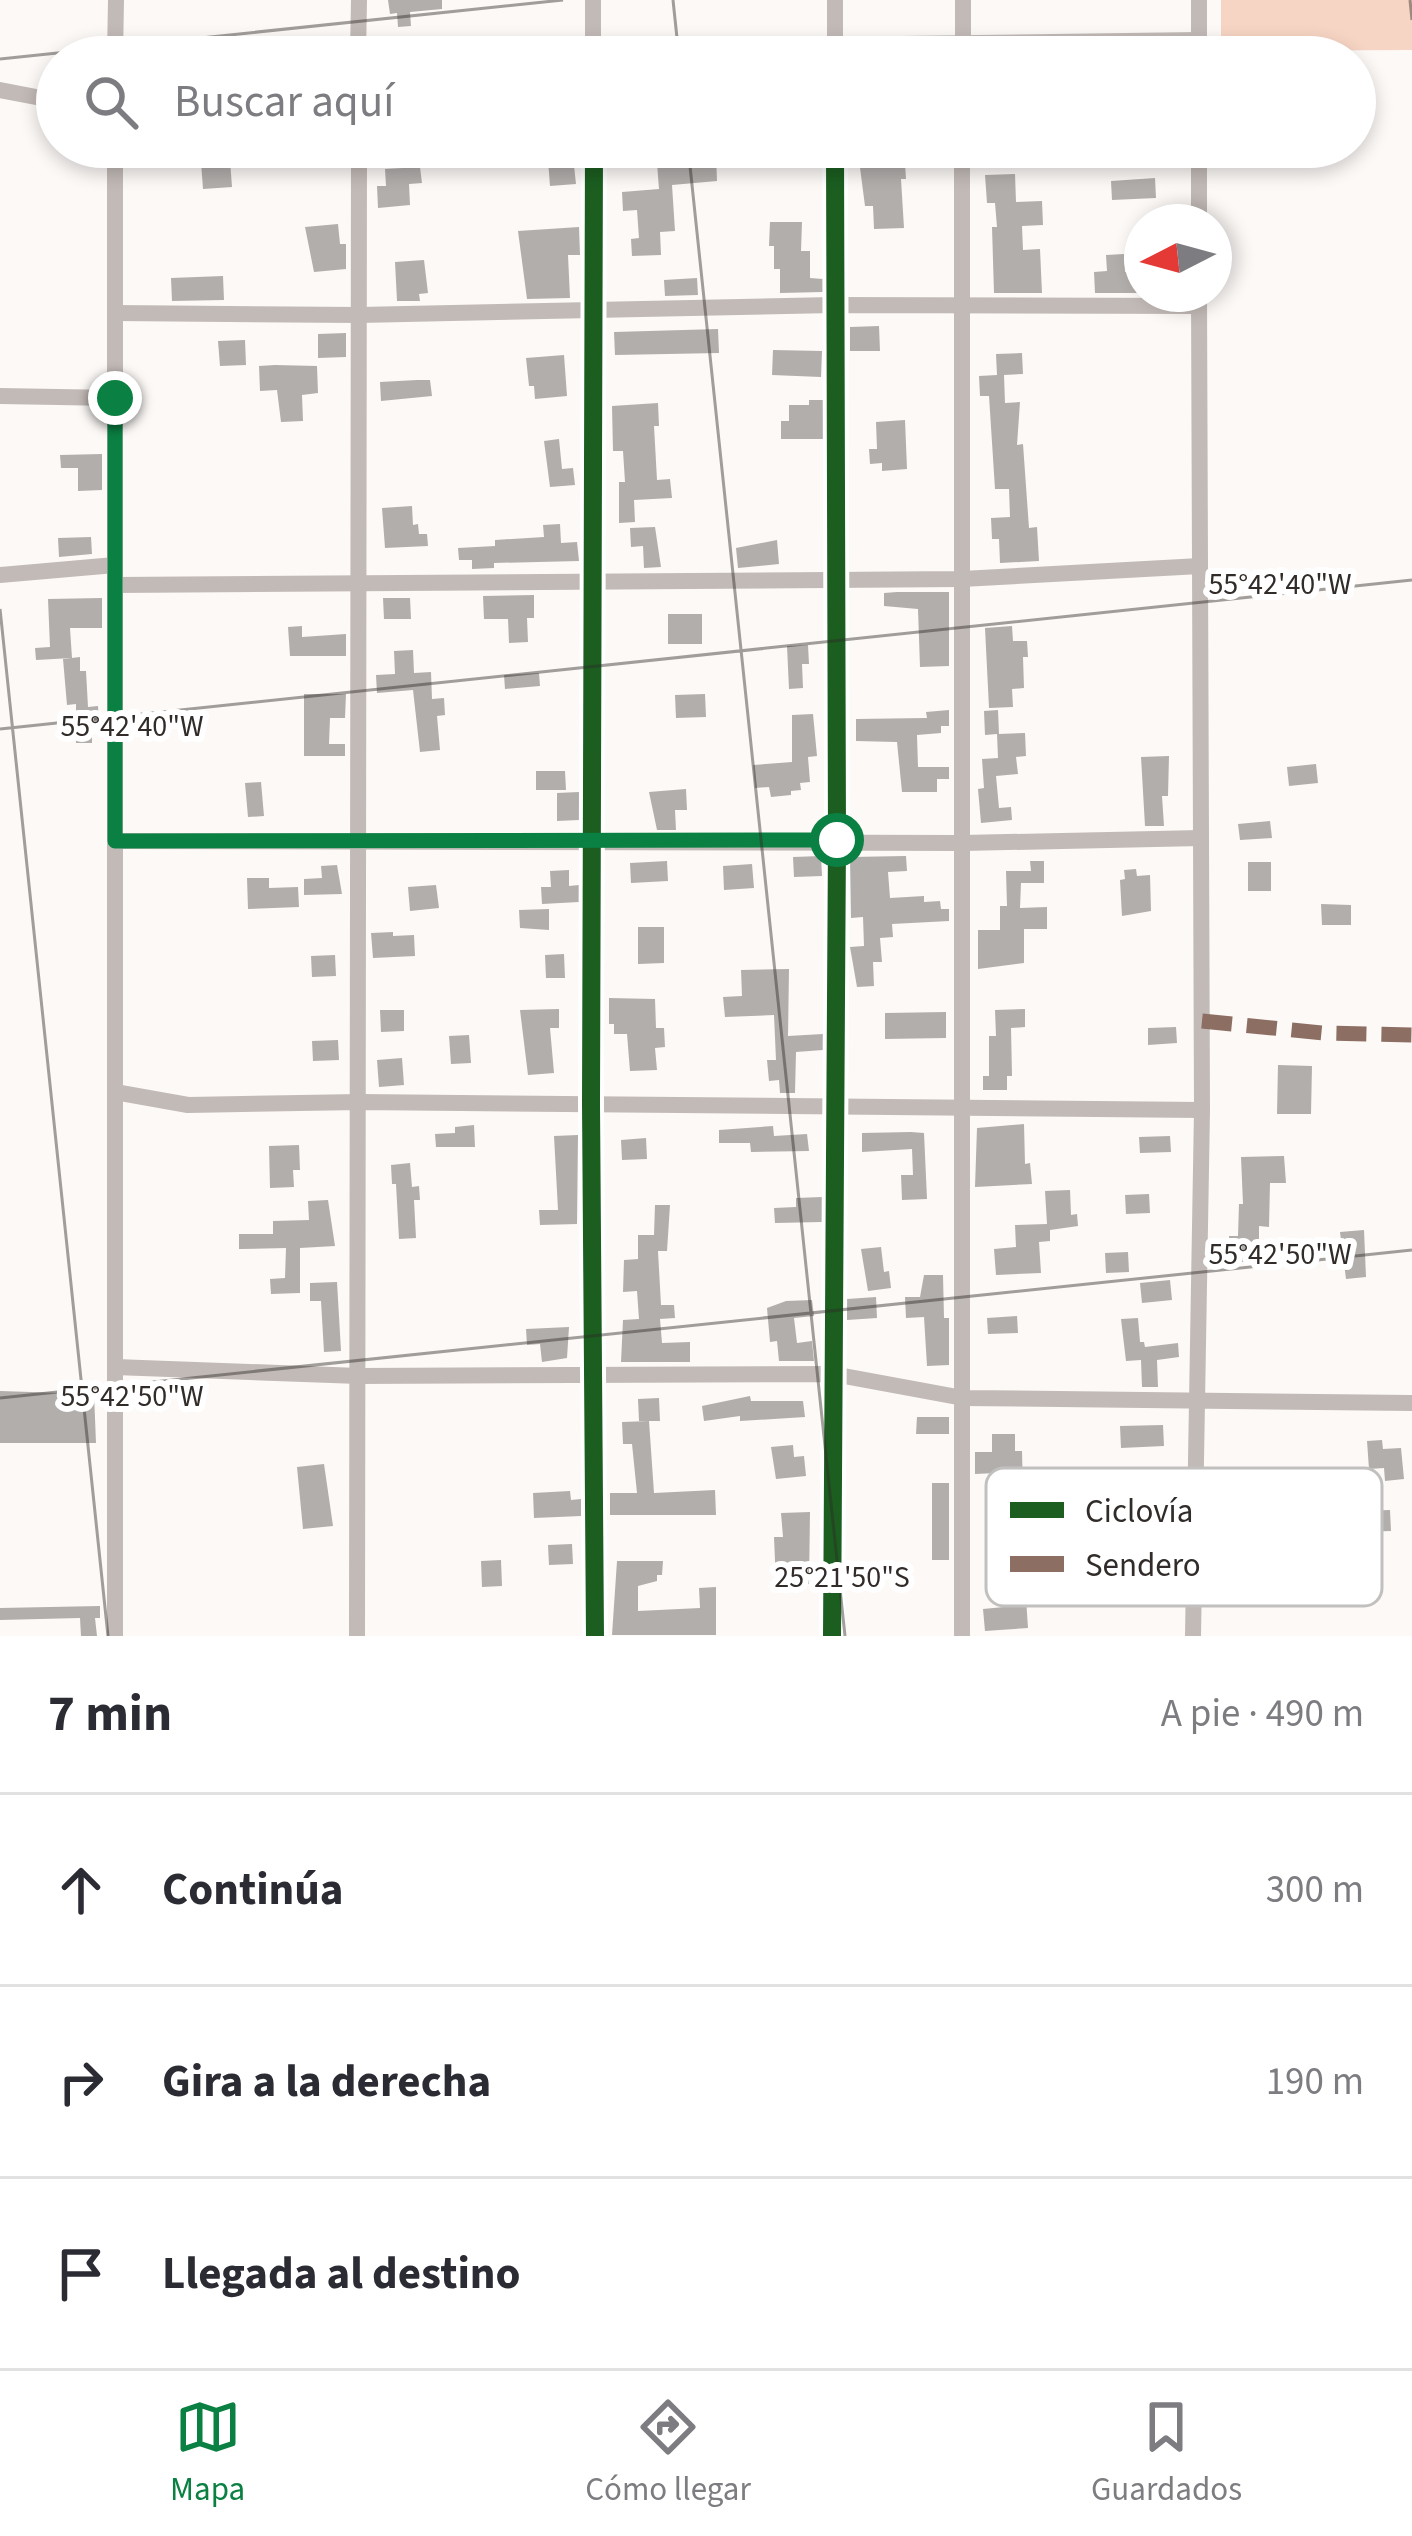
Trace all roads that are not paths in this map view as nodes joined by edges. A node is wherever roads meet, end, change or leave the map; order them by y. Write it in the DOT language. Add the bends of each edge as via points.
graph roads {
  1 [pos="116,0"];
  2 [pos="359,0"];
  3 [pos="593,0"];
  4 [pos="835,0"];
  5 [pos="963,0"];
  6 [pos="1199,0"];
  7 [pos="115,36"];
  8 [pos="358,36"];
  9 [pos="593,36"];
  10 [pos="835,36"];
  11 [pos="963,36"];
  12 [pos="1199,36"];
  13 [pos="0,90"];
  14 [pos="36,97"];
  15 [pos="115,168"];
  16 [pos="358,168"];
  17 [pos="594,168"];
  18 [pos="835,168"];
  19 [pos="962,168"];
  20 [pos="1199,168"];
  21 [pos="1199,204"];
  22 [pos="1124,303"];
  23 [pos="834,304"];
  24 [pos="961,308"];
  25 [pos="596,309"];
  26 [pos="1199,312"];
  27 [pos="115,313"];
  28 [pos="359,315"];
  29 [pos="0,395"];
  30 [pos="115,398"];
  31 [pos="115,565"];
  32 [pos="1200,566"];
  33 [pos="0,575"];
  34 [pos="962,579"];
  35 [pos="835,580"];
  36 [pos="360,584"];
  37 [pos="593,584"];
  38 [pos="115,585"];
  39 [pos="1201,838"];
  40 [pos="837,840"];
  41 [pos="115,841"];
  42 [pos="592,841"];
  43 [pos="360,842"];
  44 [pos="963,843"];
  45 [pos="115,1092"];
  46 [pos="360,1102"];
  47 [pos="591,1104"];
  48 [pos="833,1106"];
  49 [pos="964,1108"];
  50 [pos="1202,1110"];
  51 [pos="115,1367"];
  52 [pos="833,1373"];
  53 [pos="593,1375"];
  54 [pos="359,1376"];
  55 [pos="963,1398"];
  56 [pos="1197,1400"];
  57 [pos="1412,1403"];
  58 [pos="1196,1468"];
  59 [pos="1194,1606"];
  60 [pos="115,1636"];
  61 [pos="357,1636"];
  62 [pos="595,1636"];
  63 [pos="832,1636"];
  64 [pos="962,1636"];
  65 [pos="1193,1636"];
  1 -- 7 [label="street"];
  2 -- 8 [label="street"];
  3 -- 9 [label="street"];
  4 -- 10 [label="street"];
  5 -- 11 [label="street"];
  6 -- 12 [label="street"];
  13 -- 14 [label="street"];
  15 -- 27 [label="street"];
  16 -- 28 [label="street"];
  17 -- 25 [label="street"];
  18 -- 23 [label="street"];
  19 -- 24 [label="street"];
  20 -- 21 [label="street"];
  22 -- 24 [label="street"];
  23 -- 24 [label="street"];
  23 -- 25 [label="street"];
  23 -- 35 [label="street"];
  24 -- 34 [label="street"];
  25 -- 28 [label="street"];
  25 -- 37 [label="street"];
  26 -- 32 [label="street"];
  27 -- 28 [label="street"];
  27 -- 30 [label="street"];
  28 -- 36 [label="street"];
  29 -- 30 [label="street"];
  30 -- 31 [label="street"];
  31 -- 33 [label="street"];
  31 -- 38 [label="street"];
  32 -- 34 [label="street"];
  32 -- 39 [label="street"];
  34 -- 35 [label="street"];
  34 -- 44 [label="street"];
  35 -- 37 [label="street"];
  35 -- 40 [label="street"];
  36 -- 37 [label="street"];
  36 -- 38 [label="street"];
  36 -- 43 [label="street"];
  37 -- 42 [label="street"];
  38 -- 41 [label="street"];
  39 -- 44 [label="street"];
  39 -- 50 [label="street"];
  40 -- 42 [label="street"];
  40 -- 44 [label="street"];
  40 -- 48 [label="street"];
  41 -- 43 [label="street"];
  41 -- 45 [label="street"];
  42 -- 43 [label="street"];
  42 -- 47 [label="street"];
  43 -- 46 [label="street"];
  44 -- 49 [label="street"];
  45 -- 46 [label="street" via="188,1105"];
  45 -- 51 [label="street"];
  46 -- 47 [label="street"];
  46 -- 54 [label="street"];
  47 -- 48 [label="street"];
  47 -- 53 [label="street"];
  48 -- 49 [label="street"];
  48 -- 52 [label="street"];
  49 -- 50 [label="street"];
  49 -- 55 [label="street"];
  50 -- 56 [label="street"];
  51 -- 54 [label="street"];
  51 -- 60 [label="street"];
  52 -- 53 [label="street"];
  52 -- 55 [label="street"];
  52 -- 63 [label="street"];
  53 -- 54 [label="street"];
  53 -- 62 [label="street"];
  54 -- 61 [label="street"];
  55 -- 56 [label="street"];
  55 -- 64 [label="street"];
  56 -- 57 [label="street"];
  56 -- 58 [label="street"];
  59 -- 65 [label="street"];
}
